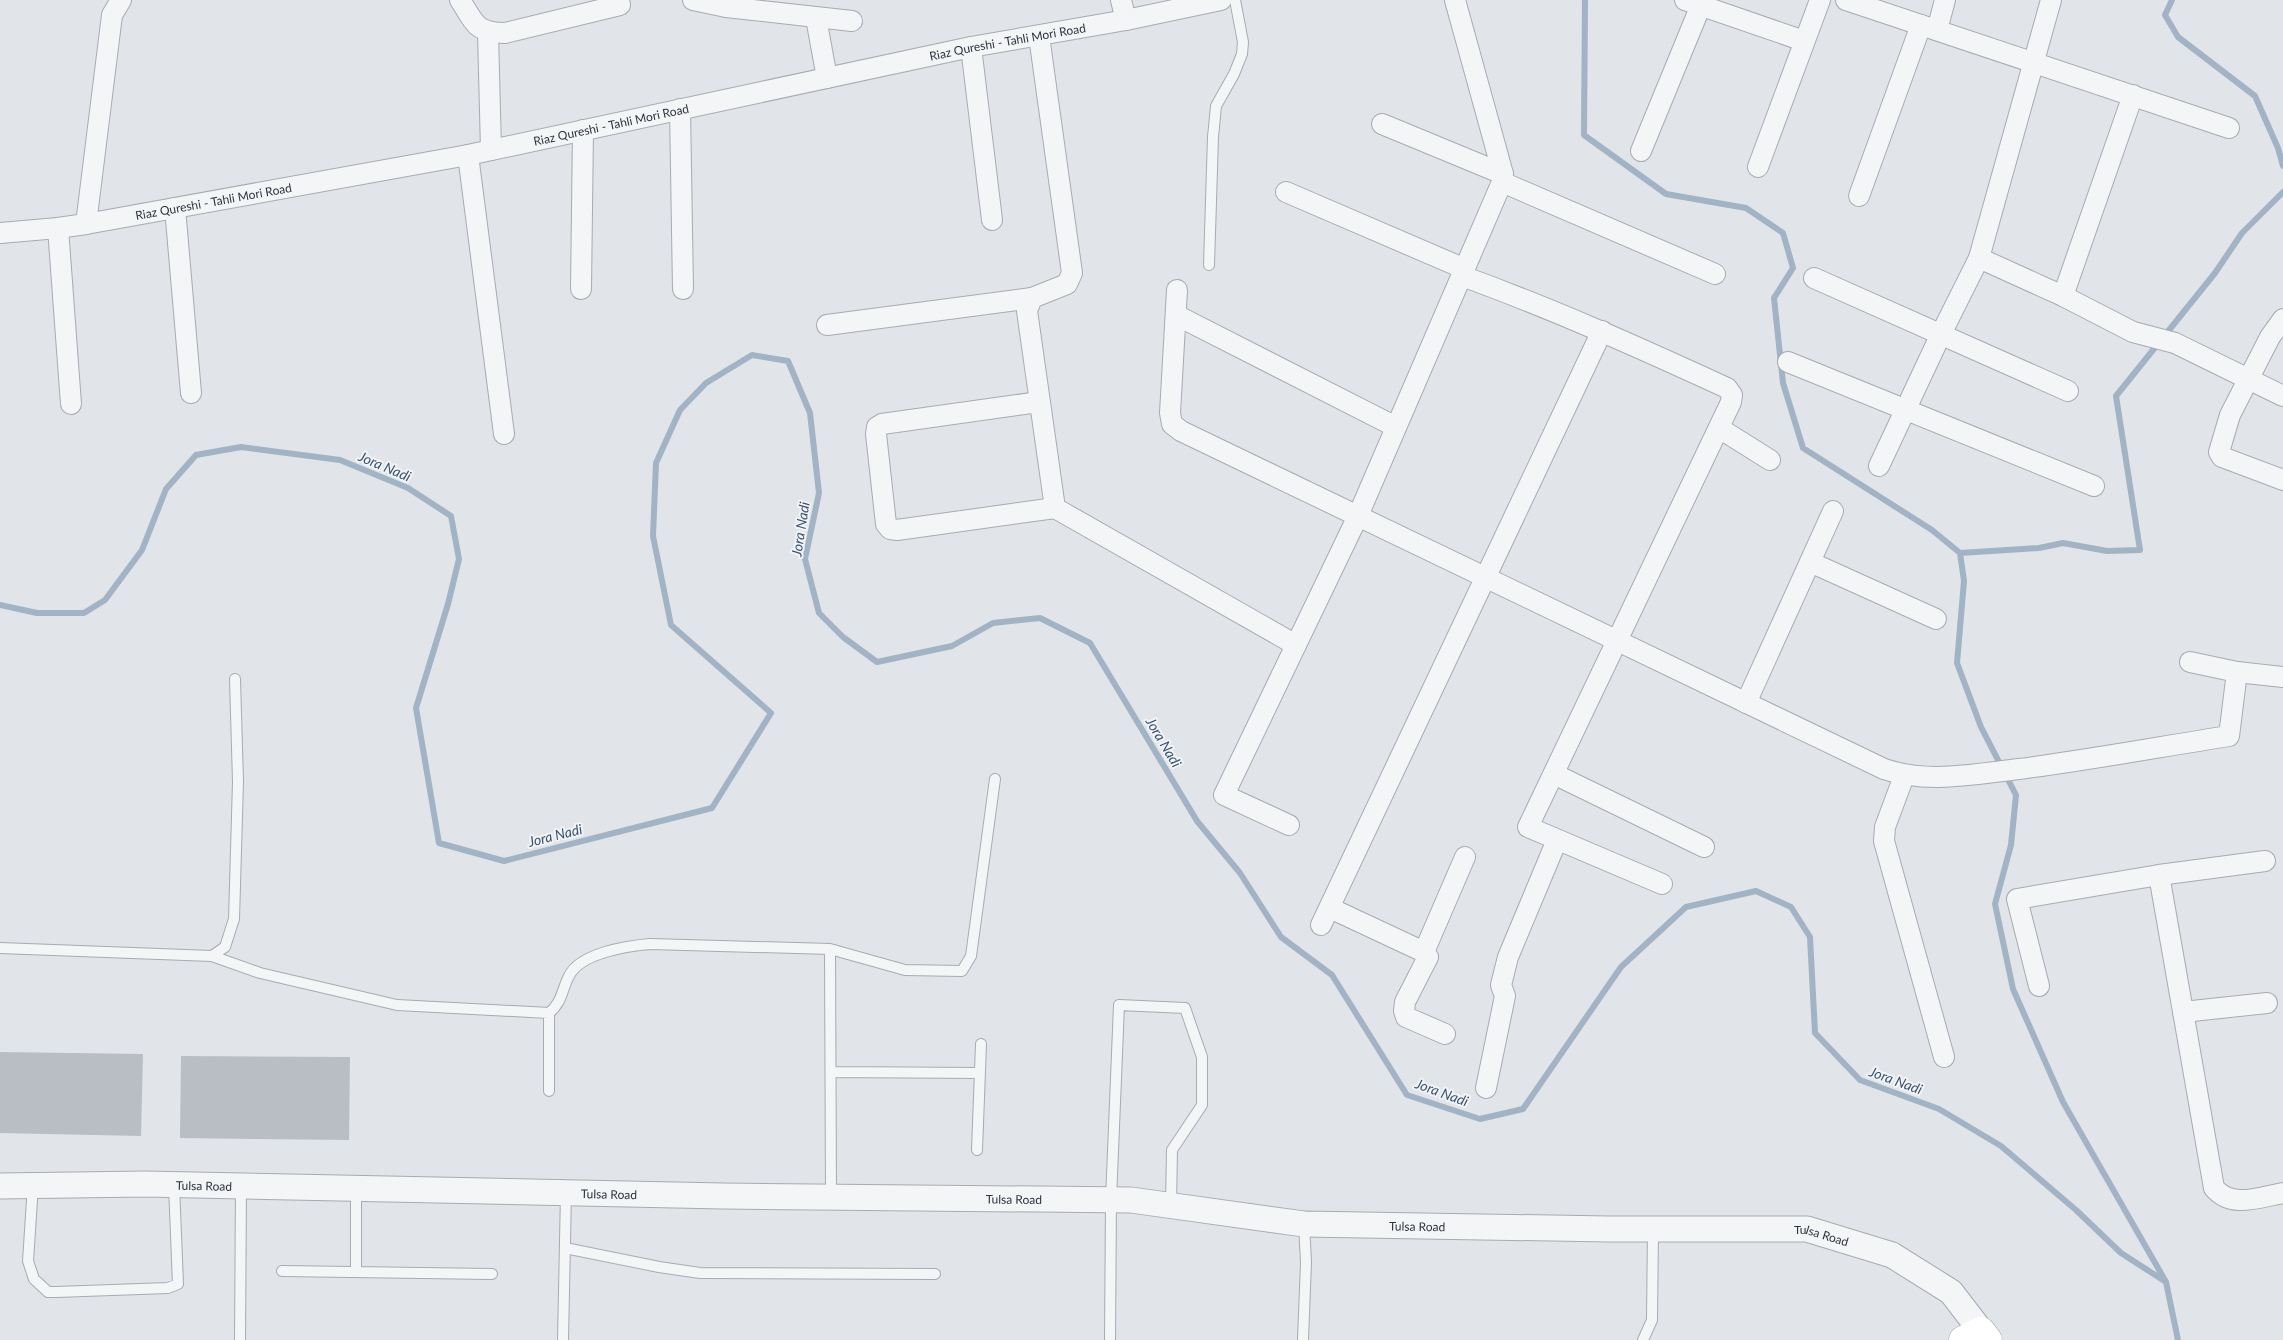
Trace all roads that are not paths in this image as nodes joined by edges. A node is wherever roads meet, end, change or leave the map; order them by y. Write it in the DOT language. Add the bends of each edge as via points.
graph roads {
  1 [pos="121,0"];
  2 [pos="460,0"];
  3 [pos="619,0"];
  4 [pos="693,0"];
  5 [pos="1121,0"];
  6 [pos="1221,0"];
  7 [pos="1235,0"];
  8 [pos="1455,0"];
  9 [pos="1820,0"];
  10 [pos="1846,0"];
  11 [pos="1945,0"];
  12 [pos="2051,0"];
  13 [pos="1693,3"];
  14 [pos="816,18"];
  15 [pos="1126,20"];
  16 [pos="852,21"];
  17 [pos="1929,28"];
  18 [pos="488,33"];
  19 [pos="1039,36"];
  20 [pos="1804,41"];
  21 [pos="971,47"];
  22 [pos="2033,62"];
  23 [pos="828,78"];
  24 [pos="2132,96"];
  25 [pos="680,109"];
  26 [pos="1382,124"];
  27 [pos="2229,128"];
  28 [pos="583,130"];
  29 [pos="491,150"];
  30 [pos="1641,151"];
  31 [pos="468,155"];
  32 [pos="1758,167"];
  33 [pos="1503,178"];
  34 [pos="1286,192"];
  35 [pos="1859,196"];
  36 [pos="175,208"];
  37 [pos="992,220"];
  38 [pos="86,224"];
  39 [pos="58,228"];
  40 [pos="0,233"];
  41 [pos="1979,258"];
  42 [pos="1209,265"];
  43 [pos="1464,273"];
  44 [pos="1714,274"];
  45 [pos="1814,278"];
  46 [pos="683,288"];
  47 [pos="581,289"];
  48 [pos="1178,290"];
  49 [pos="2063,296"];
  50 [pos="1032,298"];
  51 [pos="1176,315"];
  52 [pos="2283,319"];
  53 [pos="828,325"];
  54 [pos="1602,332"];
  55 [pos="1940,334"];
  56 [pos="1788,362"];
  57 [pos="2249,380"];
  58 [pos="2068,390"];
  59 [pos="192,393"];
  60 [pos="2283,396"];
  61 [pos="1039,402"];
  62 [pos="71,404"];
  63 [pos="1906,411"];
  64 [pos="1396,427"];
  65 [pos="1719,428"];
  66 [pos="504,434"];
  67 [pos="1770,460"];
  68 [pos="1879,466"];
  69 [pos="2283,480"];
  70 [pos="2094,486"];
  71 [pos="1054,508"];
  72 [pos="1833,511"];
  73 [pos="1357,518"];
  74 [pos="1810,562"];
  75 [pos="1487,579"];
  76 [pos="1936,619"];
  77 [pos="1617,641"];
  78 [pos="1296,645"];
  79 [pos="2190,662"];
  80 [pos="2237,672"];
  81 [pos="2283,678"];
  82 [pos="235,679"];
  83 [pos="1746,703"];
  84 [pos="1554,774"];
  85 [pos="1904,776"];
  86 [pos="995,779"];
  87 [pos="1288,825"];
  88 [pos="1557,840"];
  89 [pos="1704,847"];
  90 [pos="1464,857"];
  91 [pos="2265,862"];
  92 [pos="2159,875"];
  93 [pos="1662,884"];
  94 [pos="0,948"];
  95 [pos="830,949"];
  96 [pos="1424,952"];
  97 [pos="212,956"];
  98 [pos="2039,986"];
  99 [pos="2266,1003"];
  100 [pos="2183,1012"];
  101 [pos="549,1013"];
  102 [pos="1445,1034"];
  103 [pos="981,1044"];
  104 [pos="1944,1057"];
  105 [pos="831,1072"];
  106 [pos="980,1073"];
  107 [pos="1486,1088"];
  108 [pos="549,1091"];
  109 [pos="977,1150"];
  110 [pos="174,1184"];
  111 [pos="33,1185"];
  112 [pos="0,1186"];
  113 [pos="241,1186"];
  114 [pos="356,1188"];
  115 [pos="566,1192"];
  116 [pos="2283,1193"];
  117 [pos="831,1197"];
  118 [pos="1112,1200"];
  119 [pos="1171,1206"];
  120 [pos="1304,1224"];
  121 [pos="1653,1229"];
  122 [pos="565,1248"];
  123 [pos="282,1271"];
  124 [pos="356,1272"];
  125 [pos="492,1274"];
  126 [pos="935,1274"];
  127 [pos="1977,1337"];
  128 [pos="240,1340"];
  129 [pos="564,1340"];
  130 [pos="1110,1340"];
  131 [pos="1303,1340"];
  132 [pos="1643,1340"];
  1 -- 38 [label="street" via="112,15"];
  2 -- 18 [label="street" via="478,28"];
  3 -- 18 [label="street" via="620,5 505,34"];
  4 -- 14 [label="street"];
  5 -- 15 [label="street"];
  6 -- 15 [label="street, Riaz Qureshi - Tahli Mori Road"];
  7 -- 42 [label="lane" via="1243,42 1242,54 1216,106"];
  8 -- 33 [label="street"];
  9 -- 20 [label="street"];
  10 -- 17 [label="street"];
  11 -- 17 [label="street"];
  12 -- 22 [label="street"];
  13 -- 20 [label="street"];
  13 -- 30 [label="street"];
  14 -- 16 [label="street"];
  14 -- 23 [label="street"];
  15 -- 19 [label="street, Riaz Qureshi - Tahli Mori Road"];
  17 -- 22 [label="street"];
  17 -- 35 [label="street"];
  18 -- 29 [label="street"];
  19 -- 21 [label="street, Riaz Qureshi - Tahli Mori Road"];
  19 -- 50 [label="street" via="1072,273 1067,284"];
  20 -- 32 [label="street"];
  21 -- 23 [label="street, Riaz Qureshi - Tahli Mori Road"];
  21 -- 37 [label="street"];
  22 -- 24 [label="street"];
  22 -- 41 [label="street"];
  23 -- 25 [label="street, Riaz Qureshi - Tahli Mori Road"];
  24 -- 27 [label="street"];
  24 -- 49 [label="street"];
  25 -- 28 [label="street, Riaz Qureshi - Tahli Mori Road"];
  25 -- 46 [label="street"];
  26 -- 33 [label="street"];
  28 -- 29 [label="street, Riaz Qureshi - Tahli Mori Road"];
  28 -- 47 [label="street"];
  29 -- 31 [label="street, Riaz Qureshi - Tahli Mori Road"];
  31 -- 36 [label="street, Riaz Qureshi - Tahli Mori Road"];
  31 -- 66 [label="street"];
  33 -- 43 [label="street"];
  33 -- 44 [label="street"];
  34 -- 43 [label="street"];
  36 -- 38 [label="street, Riaz Qureshi - Tahli Mori Road"];
  36 -- 59 [label="street"];
  38 -- 39 [label="street, Riaz Qureshi - Tahli Mori Road"];
  39 -- 40 [label="street, Riaz Qureshi - Tahli Mori Road"];
  39 -- 62 [label="street"];
  41 -- 49 [label="street"];
  41 -- 55 [label="street"];
  43 -- 54 [label="street"];
  43 -- 64 [label="street"];
  45 -- 55 [label="street"];
  48 -- 51 [label="street"];
  49 -- 57 [label="street" via="2133,332 2175,343"];
  50 -- 53 [label="street"];
  50 -- 61 [label="street" via="1027,311"];
  51 -- 64 [label="street"];
  51 -- 73 [label="street" via="1172,424 1181,432"];
  52 -- 57 [label="street" via="2270,337"];
  54 -- 65 [label="street" via="1727,388 1732,396 1731,402"];
  54 -- 75 [label="street"];
  55 -- 58 [label="street"];
  55 -- 63 [label="street"];
  56 -- 63 [label="street"];
  57 -- 60 [label="street"];
  57 -- 69 [label="street" via="2230,415 2219,452 2222,457"];
  61 -- 71 [label="street"];
  61 -- 71 [label="street" via="878,427 876,434 886,524 897,530"];
  63 -- 68 [label="street"];
  63 -- 70 [label="street"];
  64 -- 73 [label="street"];
  65 -- 67 [label="street"];
  65 -- 77 [label="street"];
  71 -- 78 [label="street"];
  72 -- 74 [label="street"];
  73 -- 75 [label="street"];
  73 -- 78 [label="street"];
  74 -- 76 [label="street"];
  74 -- 83 [label="street"];
  75 -- 77 [label="street"];
  75 -- 96 [label="street" via="1326,917"];
  77 -- 83 [label="street"];
  77 -- 84 [label="street"];
  78 -- 87 [label="street" via="1224,795"];
  79 -- 80 [label="street"];
  80 -- 81 [label="street"];
  80 -- 85 [label="street" via="2229,736 2065,763 1940,778"];
  82 -- 97 [label="lane" via="238,782 234,919 225,947"];
  83 -- 85 [label="street"];
  84 -- 88 [label="street" via="1528,828"];
  84 -- 89 [label="street"];
  85 -- 104 [label="street" via="1885,827 1884,841"];
  86 -- 95 [label="lane" via="970,956 962,971 904,970"];
  88 -- 93 [label="street"];
  88 -- 107 [label="street" via="1508,958 1501,984 1505,996"];
  90 -- 96 [label="street"];
  91 -- 92 [label="street"];
  92 -- 98 [label="street" via="2016,899"];
  92 -- 100 [label="street"];
  94 -- 97 [label="lane"];
  95 -- 101 [label="lane" via="625,946 585,960 571,972 558,1007"];
  95 -- 105 [label="lane"];
  96 -- 102 [label="street" via="1428,958 1405,1002 1404,1011 1406,1017"];
  97 -- 101 [label="lane" via="260,973 397,1005"];
  99 -- 100 [label="street"];
  100 -- 116 [label="street" via="2214,1188 2222,1196 2236,1201"];
  101 -- 108 [label="lane"];
  103 -- 106 [label="lane"];
  105 -- 106 [label="lane"];
  105 -- 117 [label="lane"];
  106 -- 109 [label="lane"];
  110 -- 111 [label="street, Tulsa Road"];
  110 -- 111 [label="lane" via="178,1284 168,1288 56,1292 48,1292 34,1279 28,1261"];
  110 -- 113 [label="street, Tulsa Road"];
  111 -- 112 [label="street, Tulsa Road"];
  113 -- 114 [label="street, Tulsa Road"];
  113 -- 128 [label="lane"];
  114 -- 115 [label="street, Tulsa Road"];
  114 -- 124 [label="lane"];
  115 -- 117 [label="street, Tulsa Road"];
  115 -- 122 [label="lane"];
  117 -- 118 [label="street, Tulsa Road"];
  118 -- 119 [label="street, Tulsa Road"];
  118 -- 119 [label="lane" via="1119,1005 1186,1008 1202,1057 1202,1105 1172,1150"];
  118 -- 130 [label="lane"];
  119 -- 120 [label="street, Tulsa Road"];
  120 -- 121 [label="street, Tulsa Road"];
  120 -- 131 [label="lane"];
  121 -- 127 [label="street, Tulsa Road" via="1807,1229 1883,1252 1951,1292"];
  121 -- 132 [label="lane" via="1652,1320"];
  122 -- 126 [label="lane" via="700,1273"];
  122 -- 129 [label="lane"];
  123 -- 124 [label="lane"];
  124 -- 125 [label="lane"];
}
